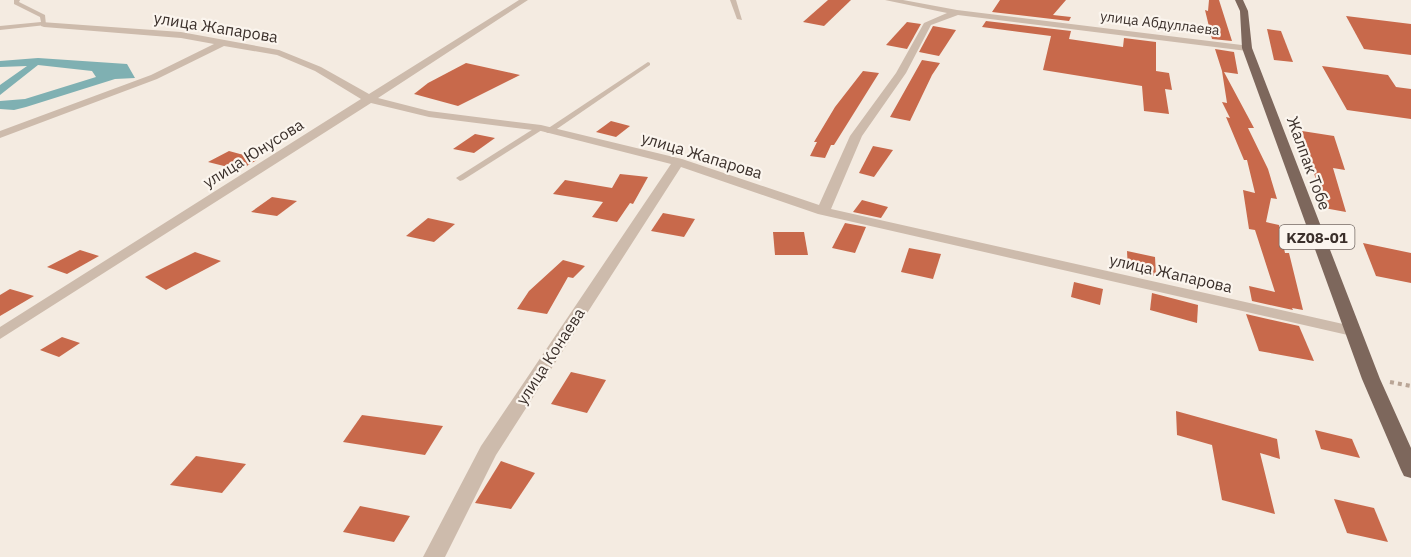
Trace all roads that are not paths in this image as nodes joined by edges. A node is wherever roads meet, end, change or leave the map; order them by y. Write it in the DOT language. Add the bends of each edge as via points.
graph roads {
  1 [pos="17,0"];
  2 [pos="524,0"];
  3 [pos="733,0"];
  4 [pos="889,0"];
  5 [pos="1239,0"];
  6 [pos="957,12"];
  7 [pos="740,19"];
  8 [pos="44,24"];
  9 [pos="0,28"];
  10 [pos="224,42"];
  11 [pos="1247,48"];
  12 [pos="648,64"];
  13 [pos="369,99"];
  14 [pos="544,130"];
  15 [pos="0,135"];
  16 [pos="678,162"];
  17 [pos="460,178"];
  18 [pos="823,211"];
  19 [pos="1352,331"];
  20 [pos="0,333"];
  21 [pos="1411,470"];
  22 [pos="434,557"];
  1 -- 8 [label="lane" via="16,3 43,16"];
  2 -- 13 [label="street, улица Юнусова"];
  3 -- 7 [label="lane"];
  4 -- 6 [label="street"];
  5 -- 11 [label="main road, Жалпак Тобе / KZ08-01" via="1244,11"];
  6 -- 11 [label="street, улица Абдуллаева"];
  6 -- 18 [label="street, улица Абдуллаева" via="928,23 902,73 856,136"];
  8 -- 9 [label="lane"];
  8 -- 10 [label="street, улица Жапарова" via="181,34"];
  10 -- 13 [label="street, улица Жапарова" via="279,53 318,69"];
  10 -- 15 [label="street" via="154,77"];
  11 -- 19 [label="main road, Жалпак Тобе / KZ08-01"];
  12 -- 14 [label="lane"];
  13 -- 14 [label="street, улица Жапарова" via="429,114"];
  13 -- 20 [label="street, улица Юнусова"];
  14 -- 16 [label="street, улица Жапарова"];
  14 -- 17 [label="lane"];
  16 -- 18 [label="street, улица Жапарова"];
  16 -- 22 [label="street, улица Конаева" via="488,451"];
  18 -- 19 [label="street, улица Жапарова"];
  19 -- 21 [label="main road, Жалпак Тобе / KZ08-01"];
}
